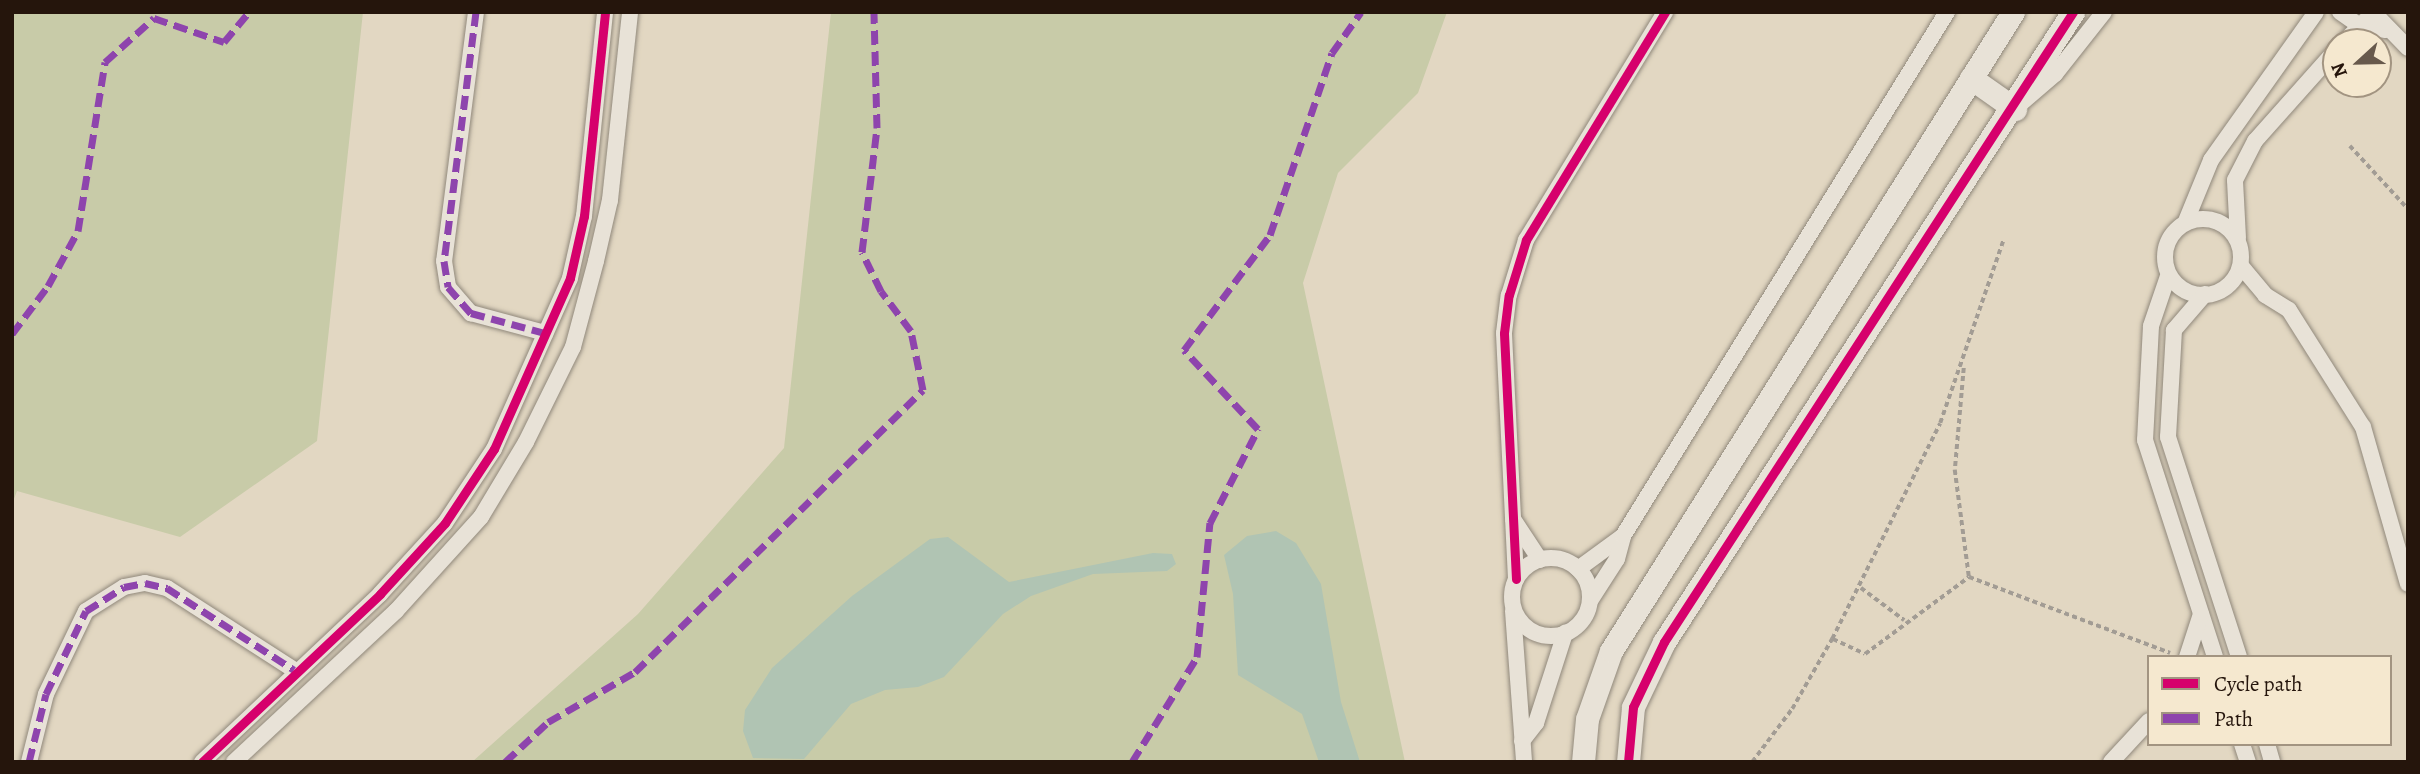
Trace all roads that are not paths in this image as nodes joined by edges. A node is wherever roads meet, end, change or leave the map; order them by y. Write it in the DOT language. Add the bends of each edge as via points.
graph roads {
  1 [pos="476,12"];
  2 [pos="605,12"];
  3 [pos="630,12"];
  4 [pos="1665,12"];
  5 [pos="1947,12"];
  6 [pos="2013,12"];
  7 [pos="2073,12"];
  8 [pos="2104,12"];
  9 [pos="2316,12"];
  10 [pos="2340,12"];
  11 [pos="2373,12"];
  12 [pos="2360,26"];
  13 [pos="2373,28"];
  14 [pos="2385,28"];
  15 [pos="2392,35"];
  16 [pos="2408,48"];
  17 [pos="2322,66"];
  18 [pos="1971,78"];
  19 [pos="2015,109"];
  20 [pos="2186,221"];
  21 [pos="2238,238"];
  22 [pos="2241,267"];
  23 [pos="2168,276"];
  24 [pos="2205,294"];
  25 [pos="545,333"];
  26 [pos="1513,519"];
  27 [pos="1623,536"];
  28 [pos="1540,560"];
  29 [pos="1578,569"];
  30 [pos="1517,579"];
  31 [pos="2408,584"];
  32 [pos="380,594"];
  33 [pos="1590,601"];
  34 [pos="1512,602"];
  35 [pos="396,611"];
  36 [pos="2202,614"];
  37 [pos="1566,633"];
  38 [pos="2188,655"];
  39 [pos="2214,655"];
  40 [pos="2238,655"];
  41 [pos="294,670"];
  42 [pos="2147,723"];
  43 [pos="1522,741"];
  44 [pos="29,762"];
  45 [pos="202,762"];
  46 [pos="234,762"];
  47 [pos="1524,762"];
  48 [pos="1583,762"];
  49 [pos="1628,762"];
  50 [pos="2111,762"];
  1 -- 25 [label="street" via="444,261 449,287 471,313"];
  2 -- 25 [label="street" via="584,216 570,278"];
  3 -- 35 [label="street" via="610,200 573,348 481,517"];
  4 -- 26 [label="street" via="1526,240 1519,261 1504,334"];
  5 -- 27 [label="street"];
  6 -- 18 [label="street"];
  7 -- 19 [label="street"];
  8 -- 19 [label="street" via="2055,74"];
  9 -- 20 [label="street" via="2211,160"];
  10 -- 12 [label="street"];
  11 -- 12 [label="street"];
  11 -- 14 [label="street"];
  12 -- 13 [label="street"];
  15 -- 16 [label="street"];
  17 -- 21 [label="street" via="2255,141 2235,180"];
  18 -- 19 [label="street"];
  18 -- 48 [label="street" via="1611,651 1587,719"];
  19 -- 49 [label="street" via="1664,642 1633,707"];
  20 -- 21 [label="street" via="2219,222"];
  20 -- 23 [label="street" via="2170,237"];
  21 -- 22 [label="street"];
  22 -- 24 [label="street" via="2228,287"];
  22 -- 31 [label="street" via="2265,295 2289,310 2363,427"];
  23 -- 24 [label="street"];
  23 -- 36 [label="street" via="2149,337 2145,440"];
  24 -- 40 [label="street" via="2174,330 2168,437"];
  25 -- 32 [label="street" via="494,449 444,523"];
  26 -- 28 [label="street"];
  26 -- 30 [label="street"];
  27 -- 29 [label="street"];
  27 -- 33 [label="street" via="1617,559"];
  28 -- 29 [label="street" via="1556,558"];
  28 -- 30 [label="street"];
  29 -- 33 [label="street"];
  30 -- 34 [label="street"];
  32 -- 35 [label="street"];
  32 -- 41 [label="street"];
  33 -- 37 [label="street" via="1585,617"];
  34 -- 37 [label="street" via="1531,630"];
  34 -- 43 [label="street"];
  35 -- 46 [label="street"];
  36 -- 38 [label="street"];
  36 -- 39 [label="street"];
  37 -- 43 [label="street" via="1550,688"];
  41 -- 44 [label="street" via="167,588 145,583 124,587 86,611 46,694"];
  41 -- 45 [label="street"];
  42 -- 50 [label="street"];
  43 -- 47 [label="street"];
}
